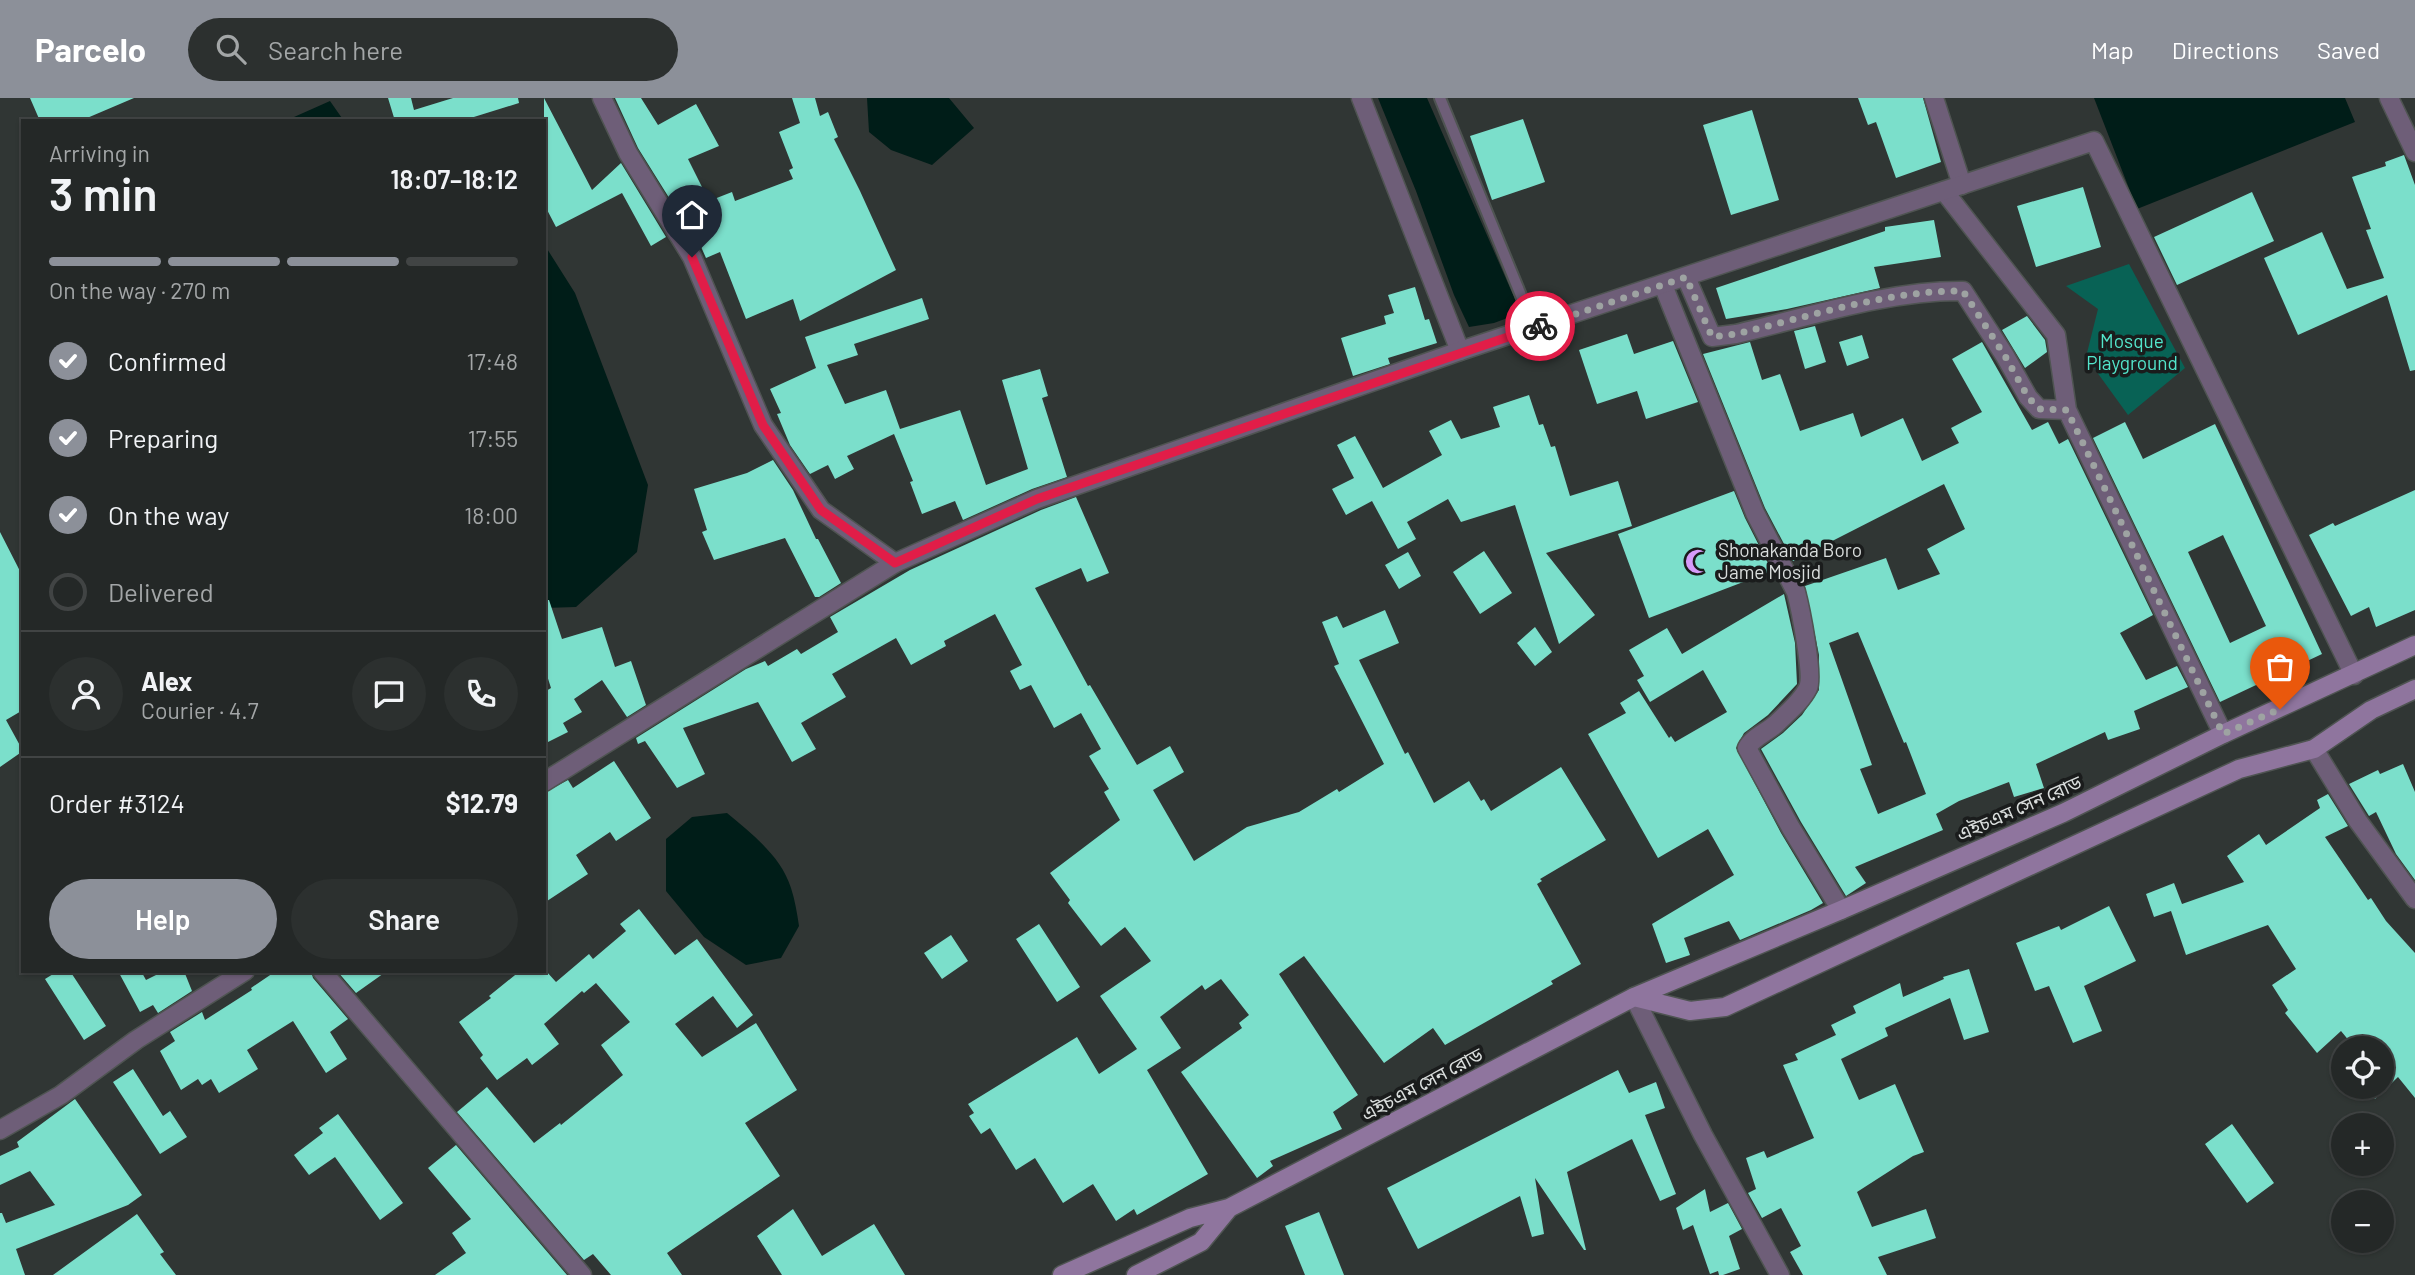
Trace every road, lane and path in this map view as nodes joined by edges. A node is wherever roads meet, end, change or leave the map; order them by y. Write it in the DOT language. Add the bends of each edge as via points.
graph roads {
  1 [pos="602,98"];
  2 [pos="1361,98"];
  3 [pos="1440,98"];
  4 [pos="1934,98"];
  5 [pos="2389,98"];
  6 [pos="2413,143"];
  7 [pos="1962,184"];
  8 [pos="1944,191"];
  9 [pos="1686,277"];
  10 [pos="1663,285"];
  11 [pos="1534,327"];
  12 [pos="1460,351"];
  13 [pos="2067,410"];
  14 [pos="895,563"];
  15 [pos="2415,645"];
  16 [pos="2354,675"];
  17 [pos="2415,689"];
  18 [pos="2223,734"];
  19 [pos="2314,749"];
  20 [pos="546,781"];
  21 [pos="2415,899"];
  22 [pos="1841,910"];
  23 [pos="242,973"];
  24 [pos="324,973"];
  25 [pos="1634,997"];
  26 [pos="0,1130"];
  27 [pos="1229,1208"];
  28 [pos="582,1275"];
  29 [pos="1062,1275"];
  30 [pos="1136,1275"];
  31 [pos="1780,1275"];
  1 -- 14 [label="street" via="628,153 692,257 763,425 821,510"];
  2 -- 12 [label="street"];
  3 -- 11 [label="lane"];
  4 -- 7 [label="street"];
  5 -- 6 [label="street"];
  7 -- 8 [label="street"];
  7 -- 16 [label="street" via="2094,141"];
  8 -- 9 [label="street"];
  8 -- 13 [label="street" via="2056,335"];
  9 -- 10 [label="street"];
  9 -- 13 [label="street" via="1712,337 1888,298 1963,291 2028,397 2039,409"];
  10 -- 11 [label="street"];
  10 -- 22 [label="street" via="1755,513 1800,606 1810,672 1808,688 1800,701 1747,748"];
  11 -- 12 [label="street"];
  12 -- 14 [label="street" via="1037,499"];
  13 -- 18 [label="street"];
  14 -- 20 [label="street"];
  15 -- 16 [label="main road, এইচএম সেন রোড"];
  16 -- 18 [label="main road, এইচএম সেন রোড"];
  17 -- 19 [label="main road" via="2371,710"];
  18 -- 22 [label="main road, এইচএম সেন রোড" via="2063,813"];
  19 -- 21 [label="street" via="2358,821"];
  19 -- 25 [label="main road" via="2239,769 1725,1007 1690,1011"];
  22 -- 25 [label="main road, এইচএম সেন রোড"];
  23 -- 26 [label="street" via="136,1040 61,1095"];
  24 -- 28 [label="street"];
  25 -- 27 [label="main road, এইচএম সেন রোড"];
  25 -- 31 [label="street"];
  27 -- 29 [label="main road, এইচএম সেন রোড" via="1191,1218"];
  27 -- 30 [label="main road, এইচএম সেন রোড" via="1201,1242"];
}
